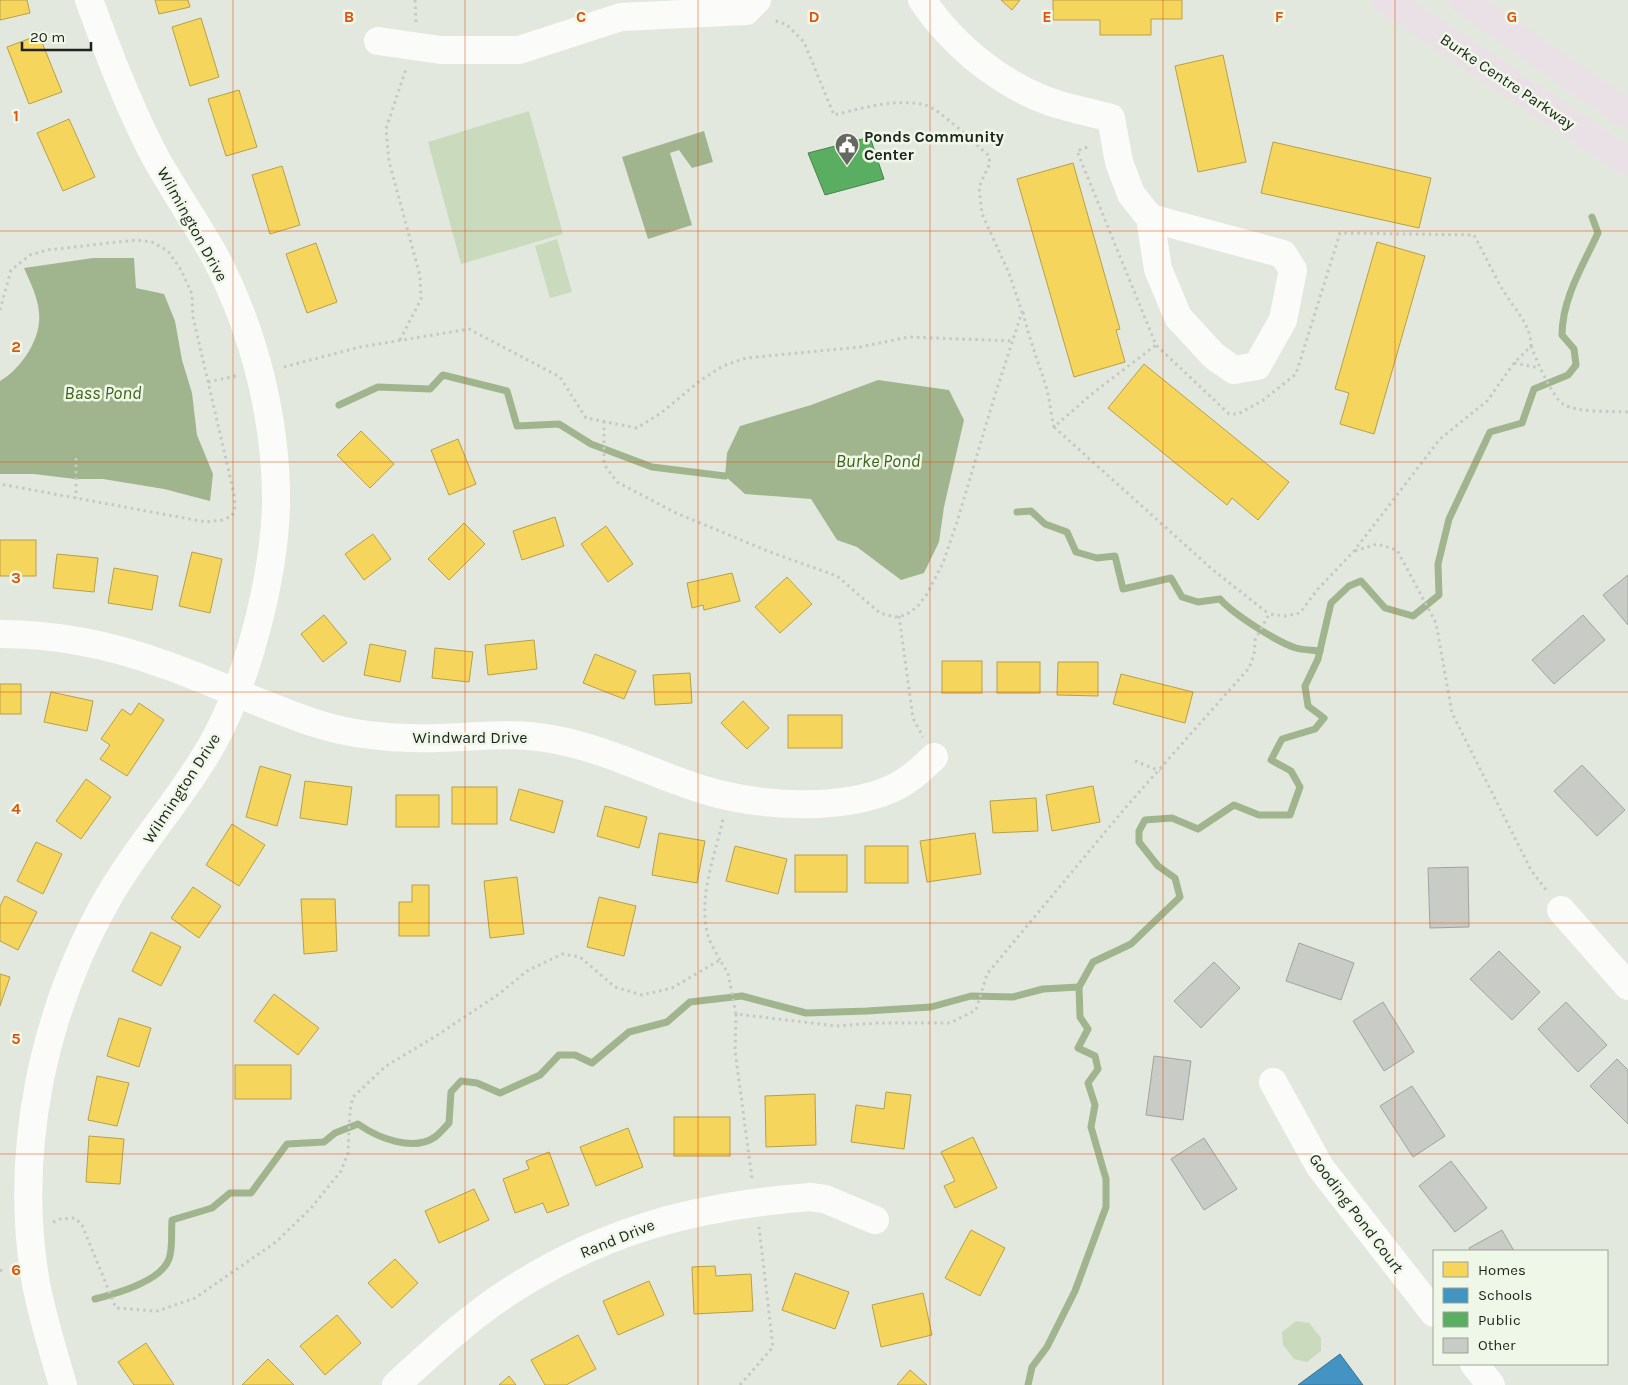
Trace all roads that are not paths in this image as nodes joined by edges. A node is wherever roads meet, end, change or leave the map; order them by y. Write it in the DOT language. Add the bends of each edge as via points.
graph roads {
  1 [pos="89,0"];
  2 [pos="922,0"];
  3 [pos="1387,0"];
  4 [pos="1463,0"];
  5 [pos="751,5"];
  6 [pos="378,41"];
  7 [pos="1628,115"];
  8 [pos="1628,162"];
  9 [pos="1150,218"];
  10 [pos="0,634"];
  11 [pos="235,693"];
  12 [pos="934,757"];
  13 [pos="1561,910"];
  14 [pos="1628,986"];
  15 [pos="1273,1082"];
  16 [pos="875,1220"];
  17 [pos="1433,1312"];
  18 [pos="1475,1365"];
  19 [pos="63,1385"];
  20 [pos="396,1385"];
  21 [pos="1491,1385"];
  1 -- 11 [label="street, Wilmington Drive" via="119,81 154,154 217,261 246,327 259,373 273,456 276,504 272,550 255,637"];
  2 -- 9 [label="street" via="937,22 996,76 1045,100 1111,118 1119,162 1131,194"];
  3 -- 8 [label="main road, Burke Centre Parkway"];
  4 -- 7 [label="main road"];
  5 -- 6 [label="street" via="621,17 519,50 441,50"];
  9 -- 9 [label="street" via="1158,269 1178,318 1214,356 1234,370 1257,366 1283,320 1293,270 1282,254"];
  10 -- 11 [label="street, Windward Drive" via="70,640 118,649"];
  11 -- 12 [label="street, Windward Drive" via="320,724 374,735 550,738 605,752 678,781 728,795 784,803 829,803 870,796 906,781"];
  11 -- 19 [label="street, Wilmington Drive" via="212,745 111,892 84,942 59,1008 44,1063 29,1163 30,1230 36,1283"];
  13 -- 14 [label="street"];
  15 -- 17 [label="street, Gooding Pond Court" via="1320,1167"];
  16 -- 20 [label="street, Rand Drive" via="825,1199 810,1197 710,1208 656,1222 611,1238 510,1291 461,1326"];
  18 -- 21 [label="street"];
}
